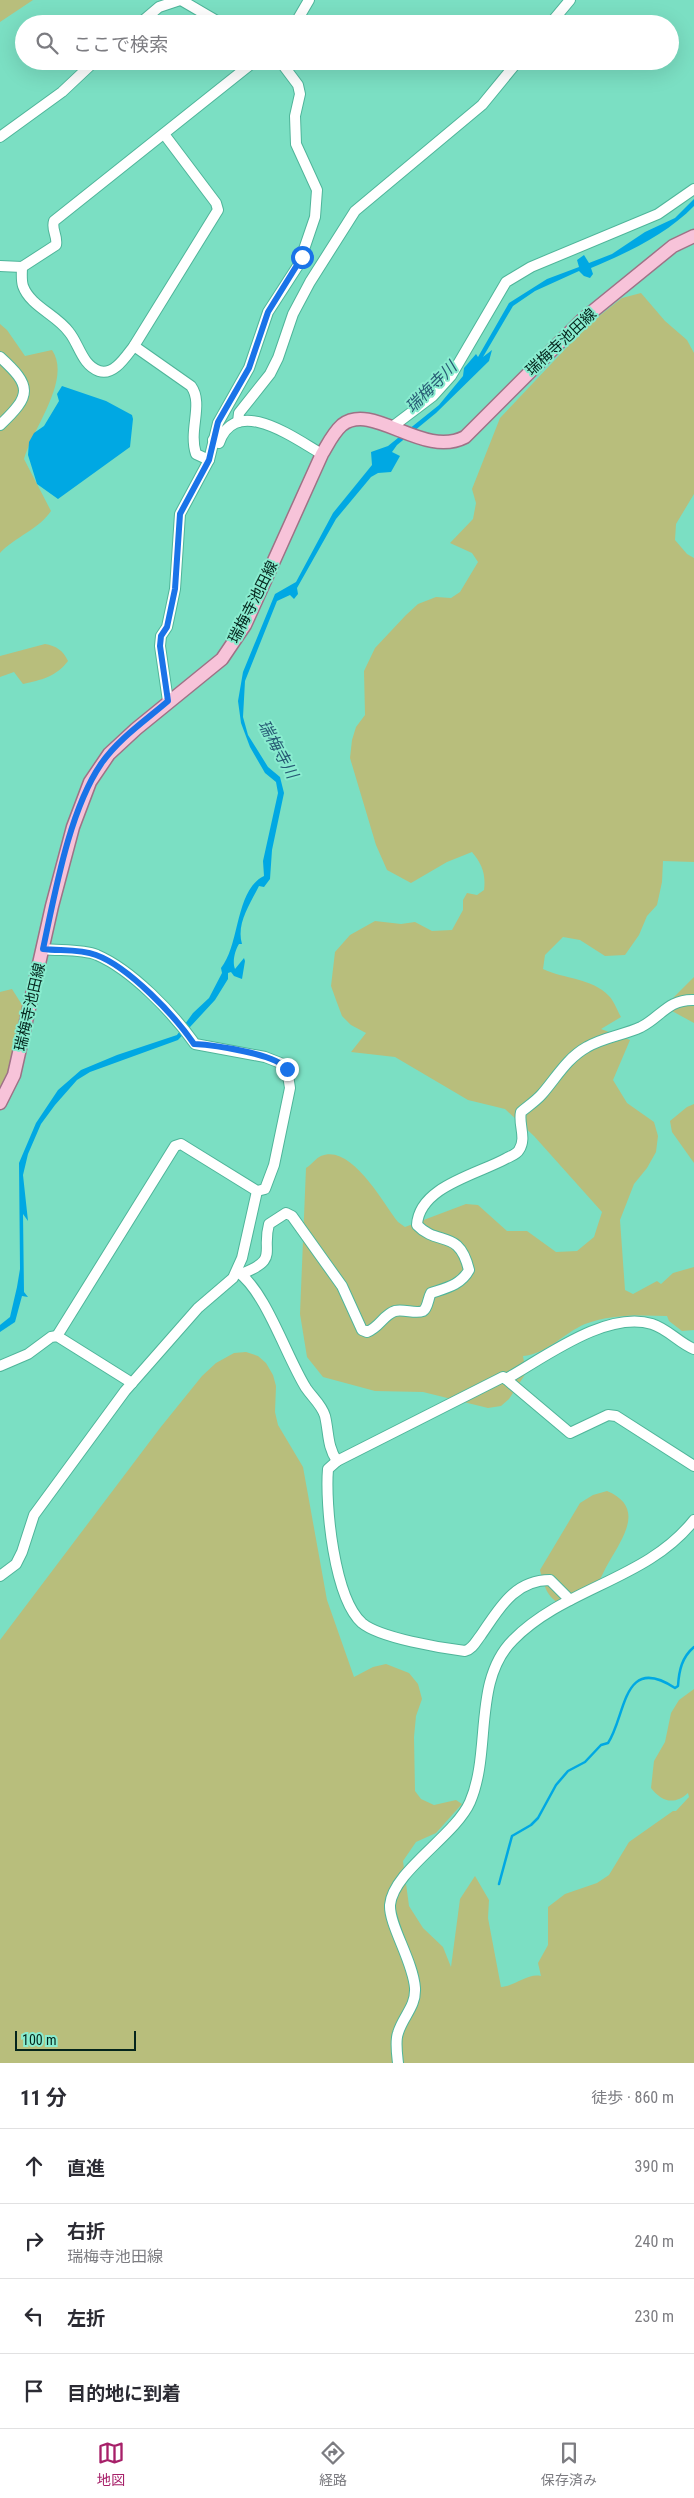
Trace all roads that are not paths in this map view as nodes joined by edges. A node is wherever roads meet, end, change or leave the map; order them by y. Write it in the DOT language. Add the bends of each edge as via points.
graph roads {
  1 [pos="180,0"];
  2 [pos="309,0"];
  3 [pos="570,0"];
  4 [pos="150,15"];
  5 [pos="206,15"];
  6 [pos="300,15"];
  7 [pos="558,15"];
  8 [pos="85,70"];
  9 [pos="244,70"];
  10 [pos="287,70"];
  11 [pos="511,70"];
  12 [pos="164,134"];
  13 [pos="0,137"];
  14 [pos="694,189"];
  15 [pos="694,236"];
  16 [pos="0,266"];
  17 [pos="22,267"];
  18 [pos="134,346"];
  19 [pos="0,357"];
  20 [pos="238,422"];
  21 [pos="0,425"];
  22 [pos="392,427"];
  23 [pos="213,440"];
  24 [pos="322,454"];
  25 [pos="209,460"];
  26 [pos="168,701"];
  27 [pos="43,949"];
  28 [pos="694,1000"];
  29 [pos="0,1103"];
  30 [pos="256,1191"];
  31 [pos="239,1273"];
  32 [pos="58,1336"];
  33 [pos="694,1349"];
  34 [pos="0,1366"];
  35 [pos="506,1380"];
  36 [pos="132,1383"];
  37 [pos="337,1461"];
  38 [pos="694,1466"];
  39 [pos="694,1520"];
  40 [pos="0,1576"];
  41 [pos="570,1600"];
  42 [pos="398,2063"];
  1 -- 4 [label="street" via="160,7"];
  1 -- 5 [label="street"];
  2 -- 6 [label="street"];
  3 -- 7 [label="street"];
  8 -- 13 [label="street" via="62,92"];
  9 -- 12 [label="street"];
  10 -- 23 [label="street" via="298,85 300,94 295,116 296,144 317,190 315,216 299,264 268,312 249,368 221,417"];
  11 -- 20 [label="street" via="482,105 355,211 310,282 293,314 270,374 239,413"];
  12 -- 17 [label="street" via="54,221 56,245"];
  12 -- 18 [label="street" via="218,210"];
  14 -- 22 [label="street" via="658,214 531,267 506,282 451,376 433,396"];
  15 -- 22 [label="main road, 瑞梅寺池田線" via="673,246 582,320 471,432 457,441 431,442"];
  16 -- 17 [label="street"];
  17 -- 18 [label="street" via="23,286 70,333 88,363 99,371 113,369"];
  18 -- 25 [label="street" via="195,391 193,444 196,454"];
  19 -- 21 [label="street" via="17,373 23,383 24,396"];
  20 -- 23 [label="street" via="223,433 220,443"];
  20 -- 24 [label="street" via="260,422"];
  22 -- 24 [label="main road, 瑞梅寺池田線" via="370,420 348,422 335,433"];
  23 -- 25 [label="street"];
  24 -- 26 [label="main road, 瑞梅寺池田線" via="245,625 222,659"];
  25 -- 26 [label="street" via="180,514 175,589 160,646"];
  26 -- 27 [label="main road, 瑞梅寺池田線" via="109,754 90,782 73,827"];
  27 -- 29 [label="main road, 瑞梅寺池田線" via="14,1075"];
  27 -- 30 [label="street" via="96,955 131,978 178,1020 194,1044 265,1057 283,1064 290,1088 274,1165 264,1189"];
  28 -- 31 [label="street" via="683,999 640,1028 586,1047 558,1072 541,1096 521,1112 522,1144 519,1152 455,1181 437,1192 423,1207 417,1225 423,1231 456,1244 466,1255 469,1270 465,1278 431,1293 421,1312 394,1312 385,1317 377,1328 367,1332 362,1330 342,1286 292,1216 286,1213 270,1224 269,1250 262,1264"];
  30 -- 31 [label="street"];
  30 -- 32 [label="street" via="181,1144 175,1146"];
  31 -- 36 [label="street" via="198,1308"];
  31 -- 37 [label="street" via="254,1287 306,1388 322,1410 328,1444"];
  32 -- 34 [label="street"];
  32 -- 36 [label="street"];
  33 -- 35 [label="street" via="653,1324 635,1321 611,1324 585,1335"];
  35 -- 37 [label="street" via="503,1377"];
  35 -- 38 [label="street" via="570,1433 608,1415 616,1416"];
  36 -- 40 [label="street" via="40,1506 29,1526 19,1559"];
  37 -- 41 [label="street" via="328,1469 328,1494 337,1567 350,1605 370,1628 408,1640 465,1651 473,1646 502,1604 521,1586 550,1580"];
  39 -- 41 [label="street" via="661,1553 634,1570"];
  41 -- 42 [label="street" via="536,1620 500,1654 490,1684 470,1803 455,1826 396,1886 390,1904 391,1914 411,1965 415,1987 415,2002 397,2034"];
}
